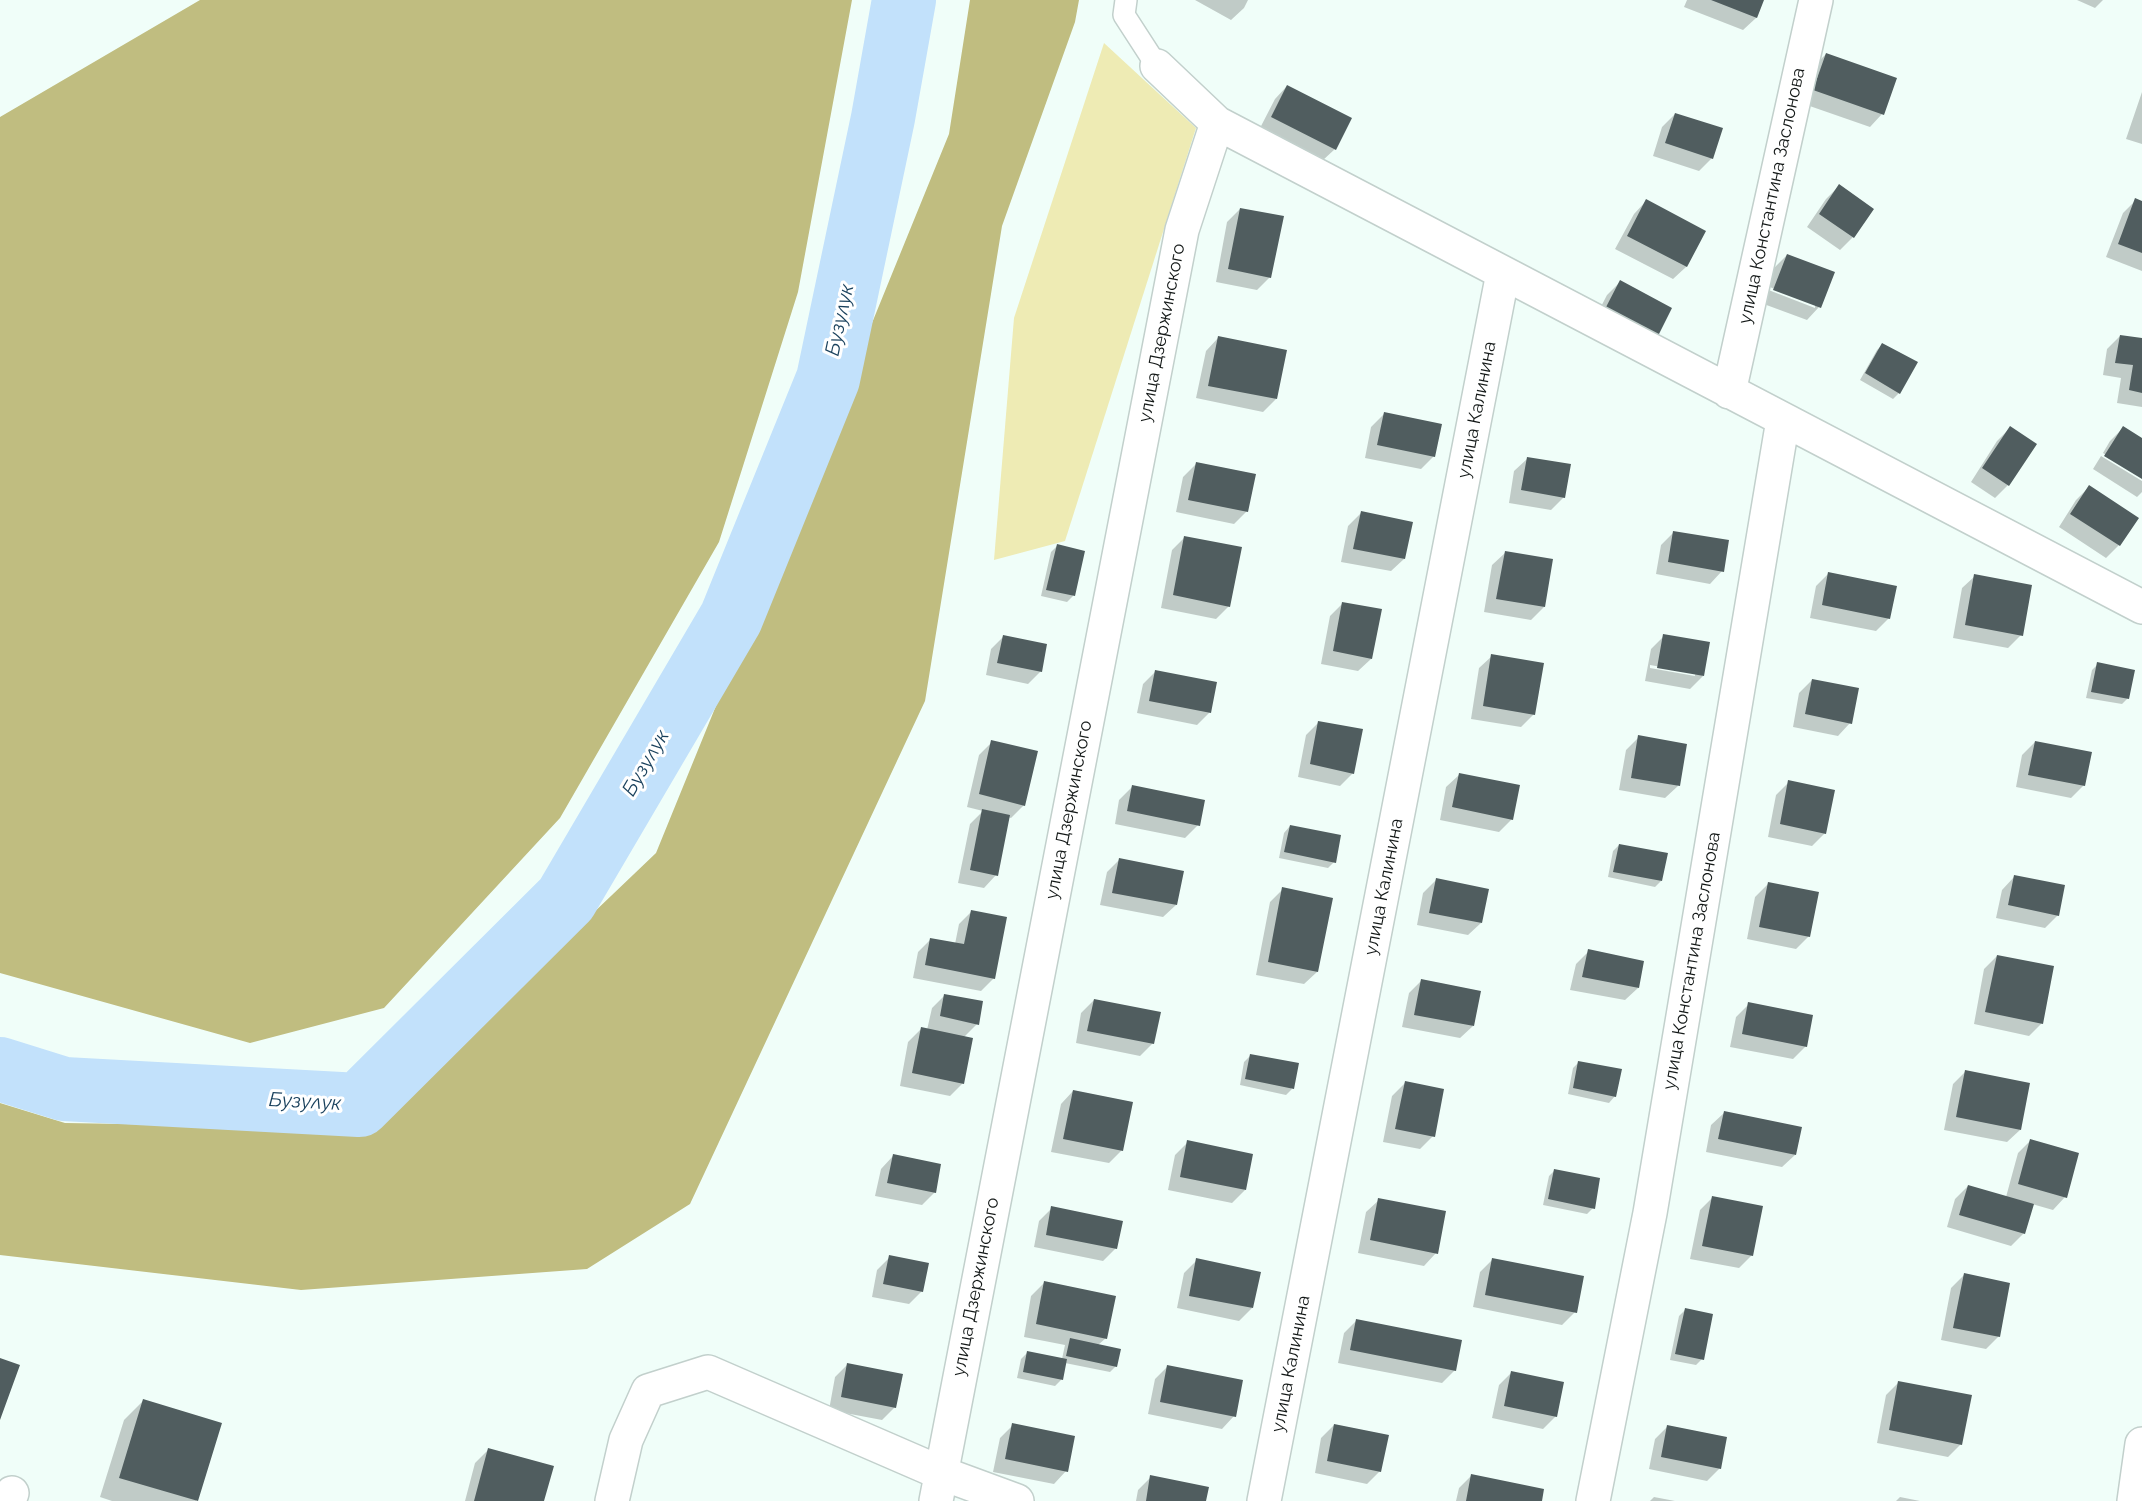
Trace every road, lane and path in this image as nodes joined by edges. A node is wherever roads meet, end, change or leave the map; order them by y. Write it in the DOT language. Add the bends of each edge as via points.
graph roads {
  1 [pos="1126,0"];
  2 [pos="1816,0"];
  3 [pos="1157,66"];
  4 [pos="1217,123"];
  5 [pos="1503,273"];
  6 [pos="1729,392"];
  7 [pos="1783,420"];
  8 [pos="2142,606"];
  9 [pos="2142,1444"];
  10 [pos="938,1487"];
  11 [pos="612,1501"];
  12 [pos="1017,1501"];
  13 [pos="1263,1501"];
  14 [pos="1593,1501"];
  15 [pos="2134,1501"];
  1 -- 3 [label="lane" via="1124,15"];
  2 -- 6 [label="street, улица Константина Заслонова"];
  3 -- 4 [label="street"];
  4 -- 5 [label="street"];
  4 -- 10 [label="street, улица Дзержинского" via="1182,230"];
  5 -- 6 [label="street"];
  5 -- 13 [label="street, улица Калинина"];
  6 -- 7 [label="street"];
  7 -- 8 [label="street"];
  7 -- 14 [label="street, улица Константина Заслонова" via="1650,1213"];
  9 -- 15 [label="street"];
  10 -- 11 [label="street" via="708,1372 648,1391 626,1440"];
  10 -- 12 [label="street"];
}
